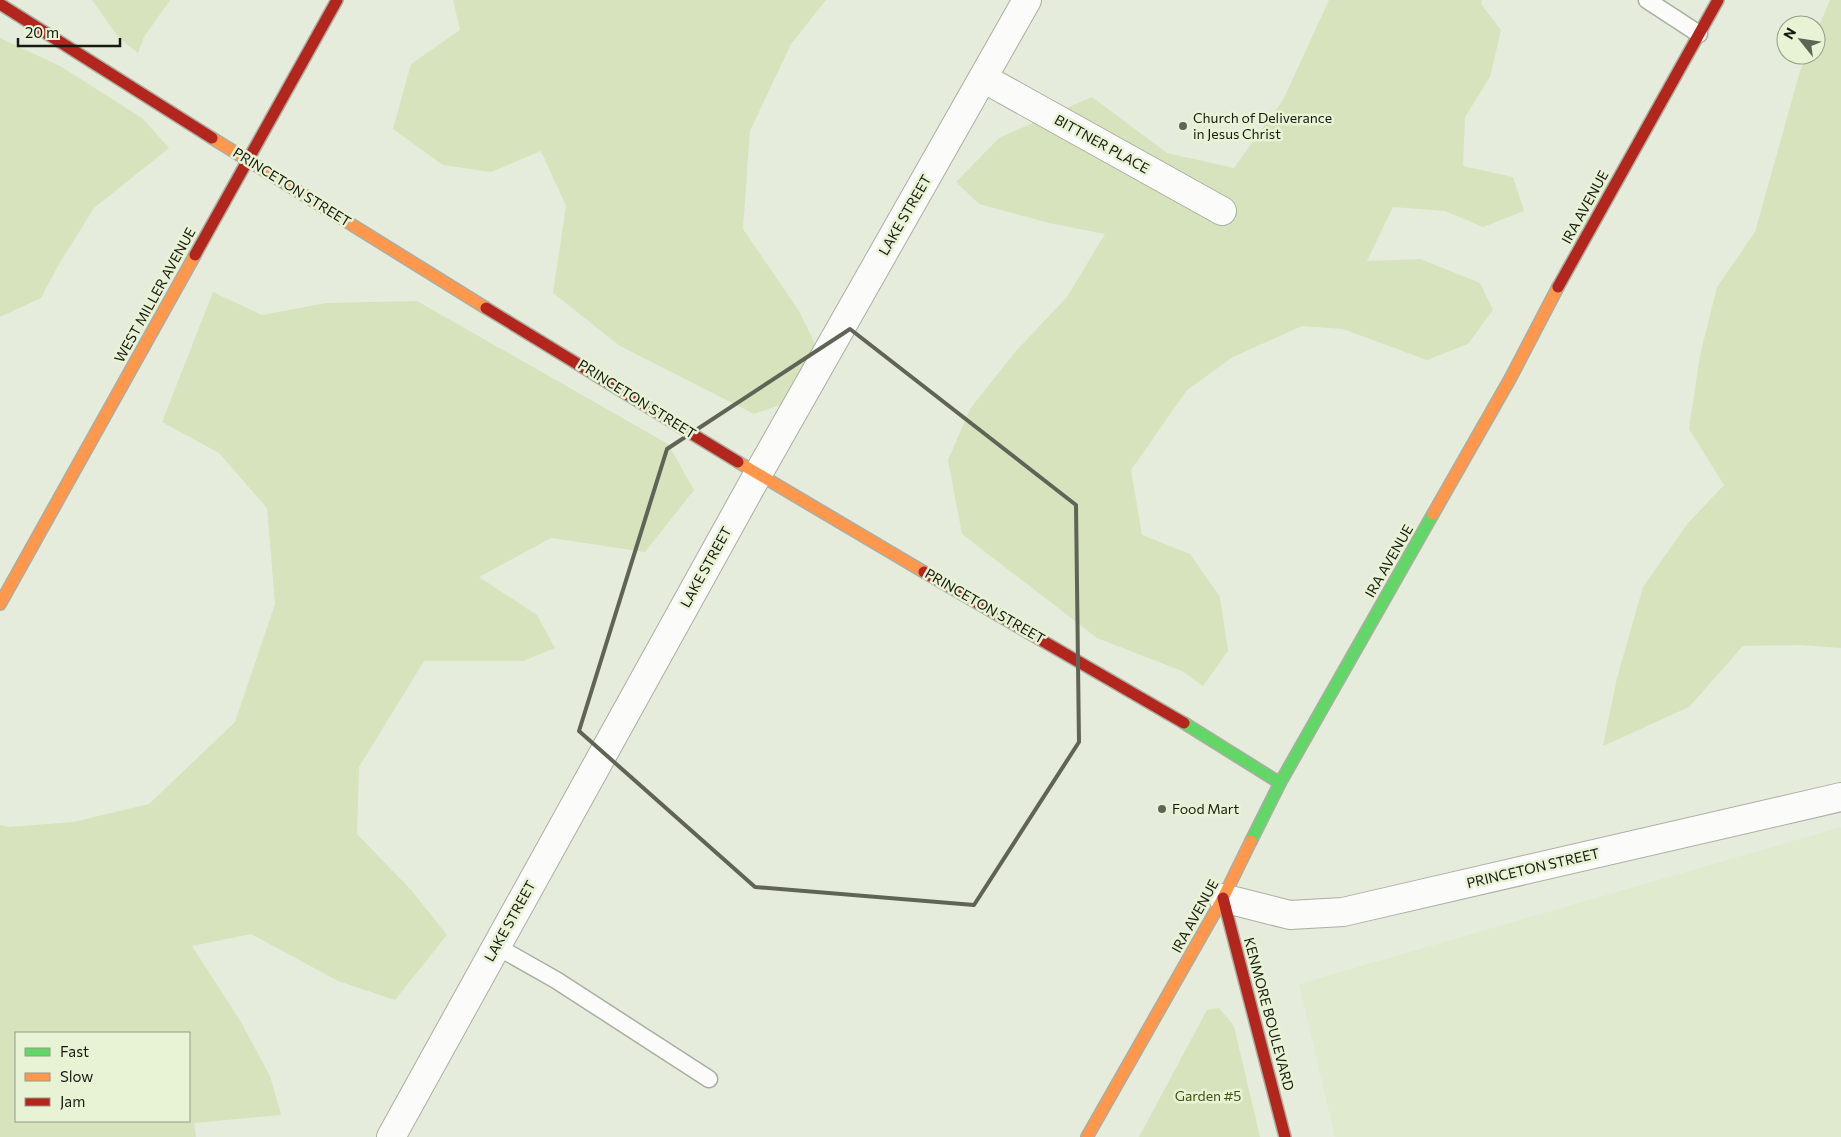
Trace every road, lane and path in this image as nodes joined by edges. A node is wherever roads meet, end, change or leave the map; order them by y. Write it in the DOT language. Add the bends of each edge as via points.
graph roads {
  1 [pos="337,0"];
  2 [pos="1027,0"];
  3 [pos="1647,0"];
  4 [pos="1718,0"];
  5 [pos="0,4"];
  6 [pos="1699,34"];
  7 [pos="983,78"];
  8 [pos="247,160"];
  9 [pos="1222,211"];
  10 [pos="758,474"];
  11 [pos="0,604"];
  12 [pos="1280,783"];
  13 [pos="1841,797"];
  14 [pos="1223,898"];
  15 [pos="496,946"];
  16 [pos="709,1079"];
  17 [pos="391,1137"];
  18 [pos="1087,1137"];
  19 [pos="1285,1137"];
  1 -- 8 [label="street, WEST MILLER AVENUE"];
  2 -- 7 [label="street, LAKE STREET"];
  3 -- 6 [label="lane"];
  4 -- 6 [label="street, IRA AVENUE"];
  5 -- 8 [label="street, PRINCETON STREET"];
  6 -- 12 [label="street, IRA AVENUE" via="1558,285 1510,379"];
  7 -- 9 [label="street, BITTNER PLACE"];
  7 -- 10 [label="street, LAKE STREET"];
  8 -- 10 [label="street, PRINCETON STREET"];
  8 -- 11 [label="street, WEST MILLER AVENUE"];
  10 -- 12 [label="street, PRINCETON STREET" via="1182,720"];
  10 -- 15 [label="street, LAKE STREET"];
  12 -- 14 [label="street, IRA AVENUE"];
  13 -- 14 [label="street, PRINCETON STREET" via="1343,912 1290,915"];
  14 -- 18 [label="street, IRA AVENUE"];
  14 -- 19 [label="street, KENMORE BOULEVARD"];
  15 -- 16 [label="lane" via="556,980"];
  15 -- 17 [label="street, LAKE STREET"];
}
